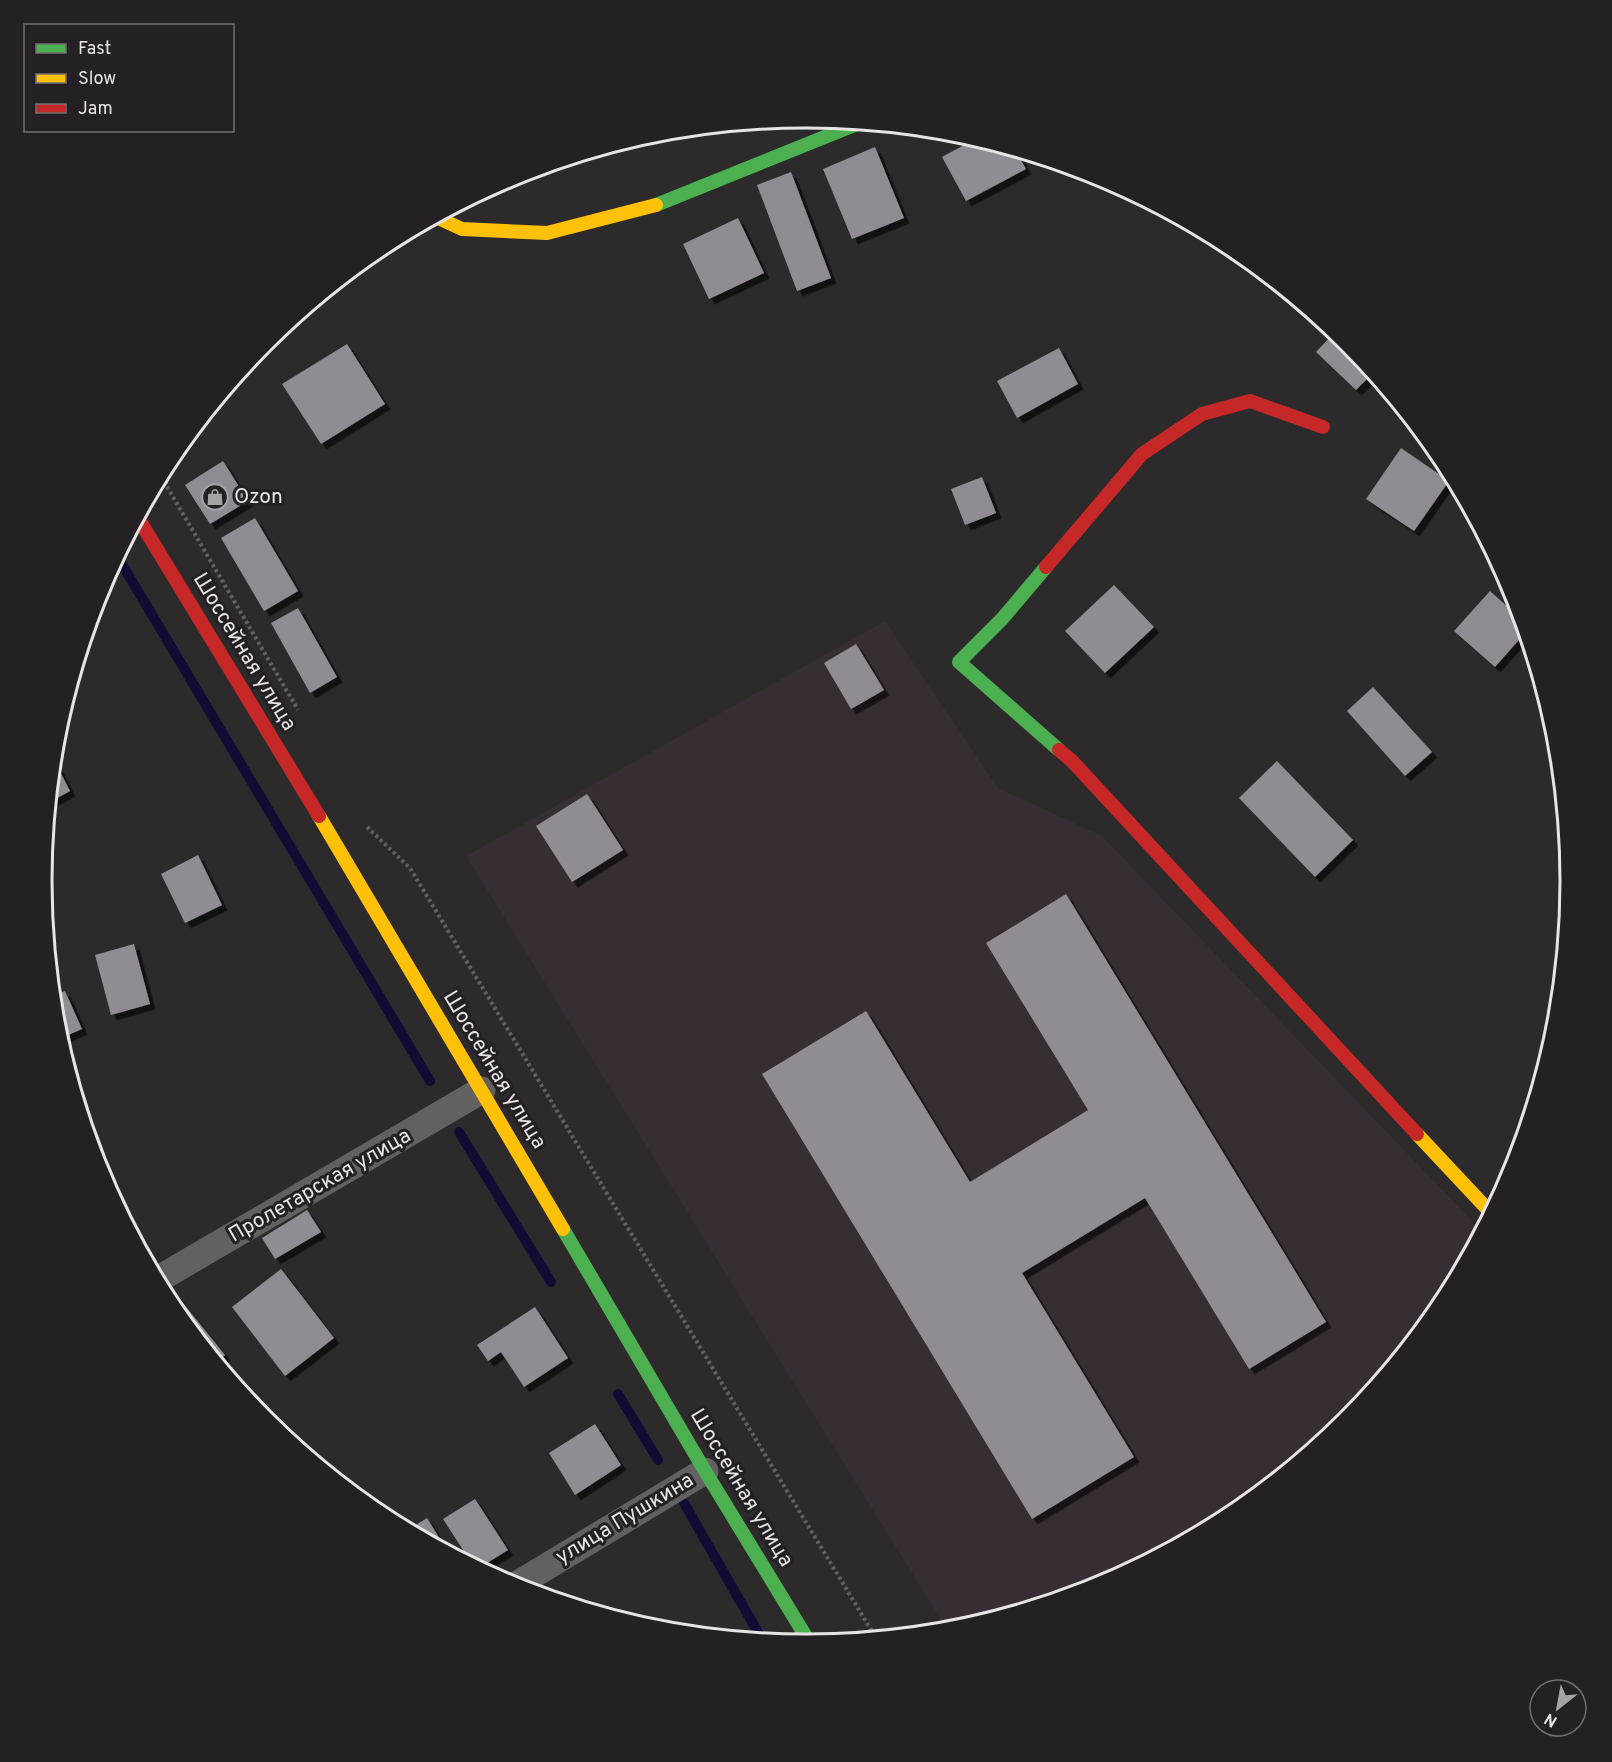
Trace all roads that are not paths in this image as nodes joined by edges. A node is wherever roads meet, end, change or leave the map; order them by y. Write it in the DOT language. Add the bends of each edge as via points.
graph roads {
  1 [pos="845,129"];
  2 [pos="443,220"];
  3 [pos="1323,427"];
  4 [pos="142,525"];
  5 [pos="482,1090"];
  6 [pos="1485,1207"];
  7 [pos="164,1276"];
  8 [pos="705,1471"];
  9 [pos="525,1580"];
  10 [pos="805,1634"];
  1 -- 2 [label="street" via="655,205 547,233 462,229"];
  3 -- 6 [label="street" via="1250,401 1202,414 1142,454 1002,619 959,662 1072,761"];
  4 -- 5 [label="street, Шоссейная улица"];
  5 -- 7 [label="street, Пролетарская улица"];
  5 -- 8 [label="street, Шоссейная улица"];
  8 -- 9 [label="street, улица Пушкина"];
  8 -- 10 [label="street, Шоссейная улица"];
}
